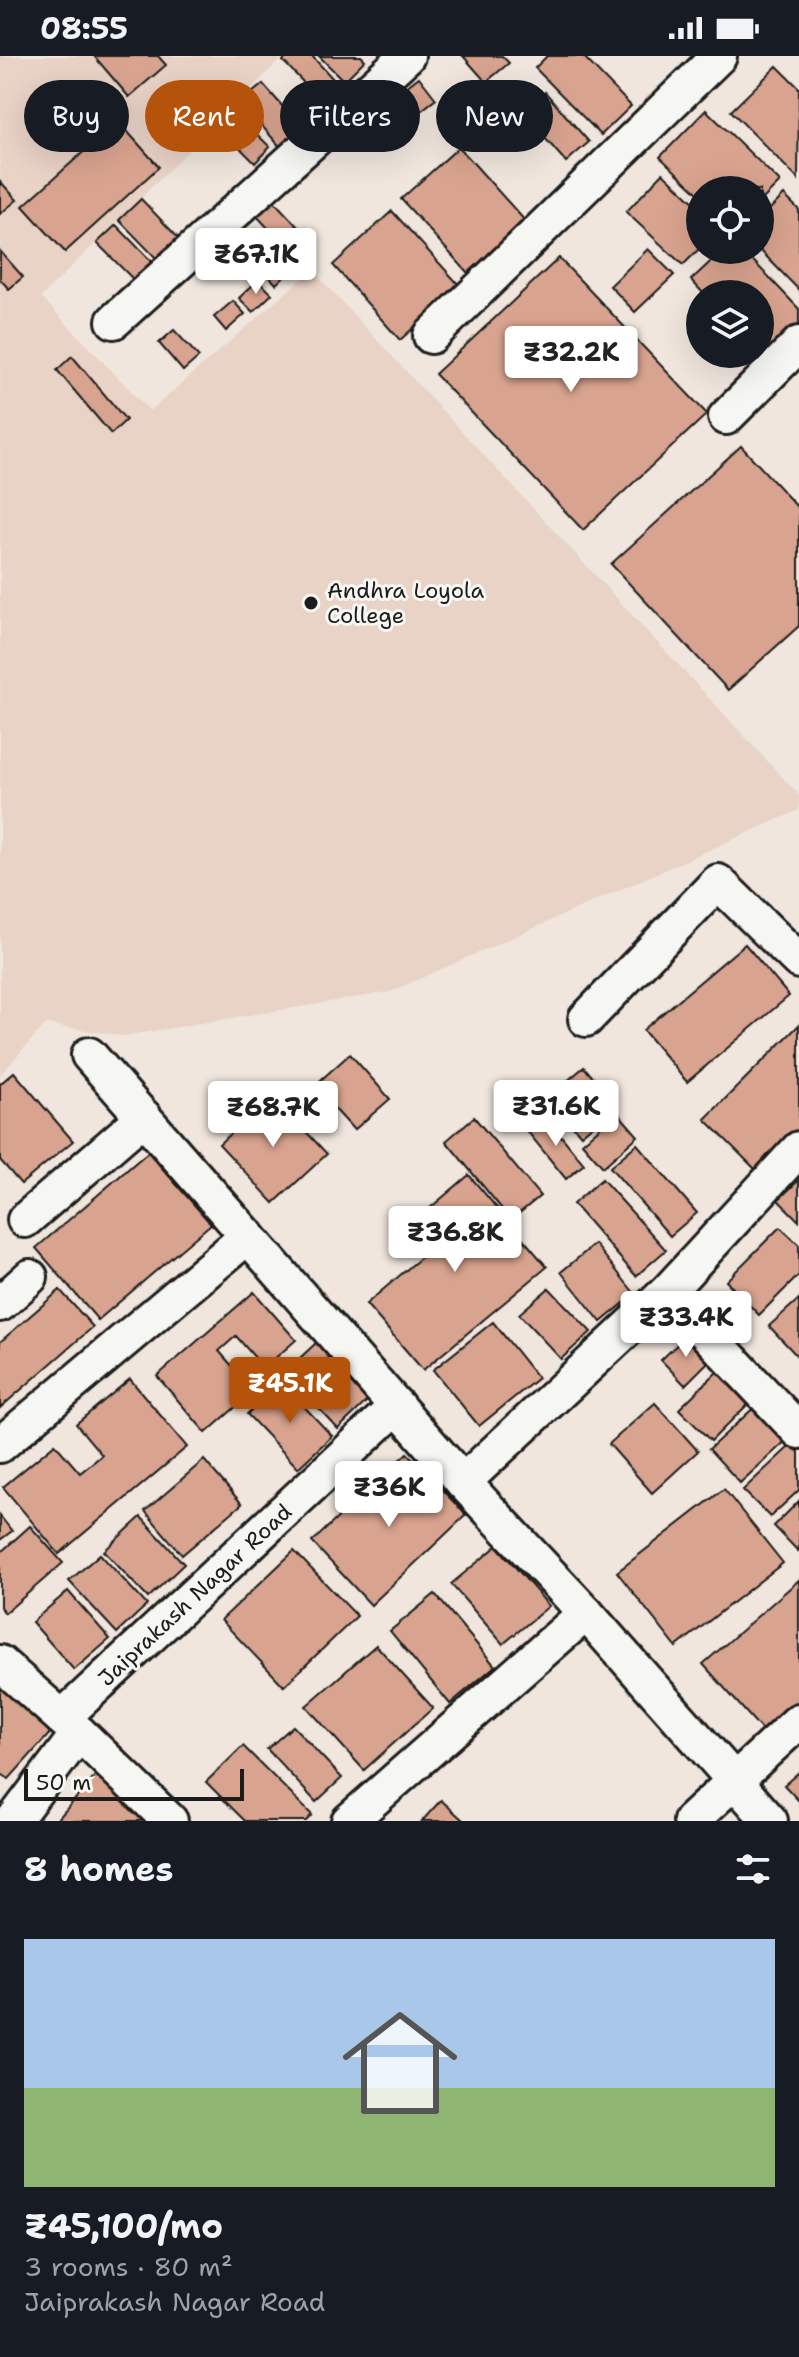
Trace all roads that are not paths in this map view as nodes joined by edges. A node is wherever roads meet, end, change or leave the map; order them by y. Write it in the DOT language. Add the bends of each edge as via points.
graph roads {
  1 [pos="407,56"];
  2 [pos="719,56"];
  3 [pos="114,321"];
  4 [pos="431,336"];
  5 [pos="799,344"];
  6 [pos="726,417"];
  7 [pos="799,961"];
  8 [pos="586,1019"];
  9 [pos="89,1055"];
  10 [pos="144,1117"];
  11 [pos="799,1149"];
  12 [pos="25,1220"];
  13 [pos="248,1236"];
  14 [pos="30,1277"];
  15 [pos="667,1292"];
  16 [pos="0,1304"];
  17 [pos="397,1406"];
  18 [pos="799,1431"];
  19 [pos="0,1445"];
  20 [pos="463,1482"];
  21 [pos="586,1613"];
  22 [pos="0,1663"];
  23 [pos="799,1721"];
  24 [pos="71,1726"];
  25 [pos="733,1781"];
  26 [pos="13,1821"];
  27 [pos="170,1821"];
  28 [pos="349,1821"];
  29 [pos="691,1821"];
  30 [pos="770,1821"];
  1 -- 3 [label="street"];
  2 -- 4 [label="street"];
  5 -- 6 [label="street"];
  7 -- 8 [label="street" via="718,882"];
  9 -- 10 [label="street"];
  10 -- 12 [label="street"];
  10 -- 13 [label="street"];
  11 -- 15 [label="street"];
  13 -- 17 [label="street"];
  13 -- 19 [label="street"];
  14 -- 16 [label="street"];
  15 -- 18 [label="street"];
  15 -- 20 [label="street"];
  17 -- 20 [label="street"];
  17 -- 24 [label="street, Jaiprakash Nagar Road"];
  20 -- 21 [label="street"];
  21 -- 25 [label="street"];
  21 -- 28 [label="street"];
  22 -- 24 [label="street"];
  23 -- 25 [label="street"];
  24 -- 26 [label="street, Jaiprakash Nagar Road"];
  24 -- 27 [label="street"];
  25 -- 29 [label="street"];
  25 -- 30 [label="street"];
}
